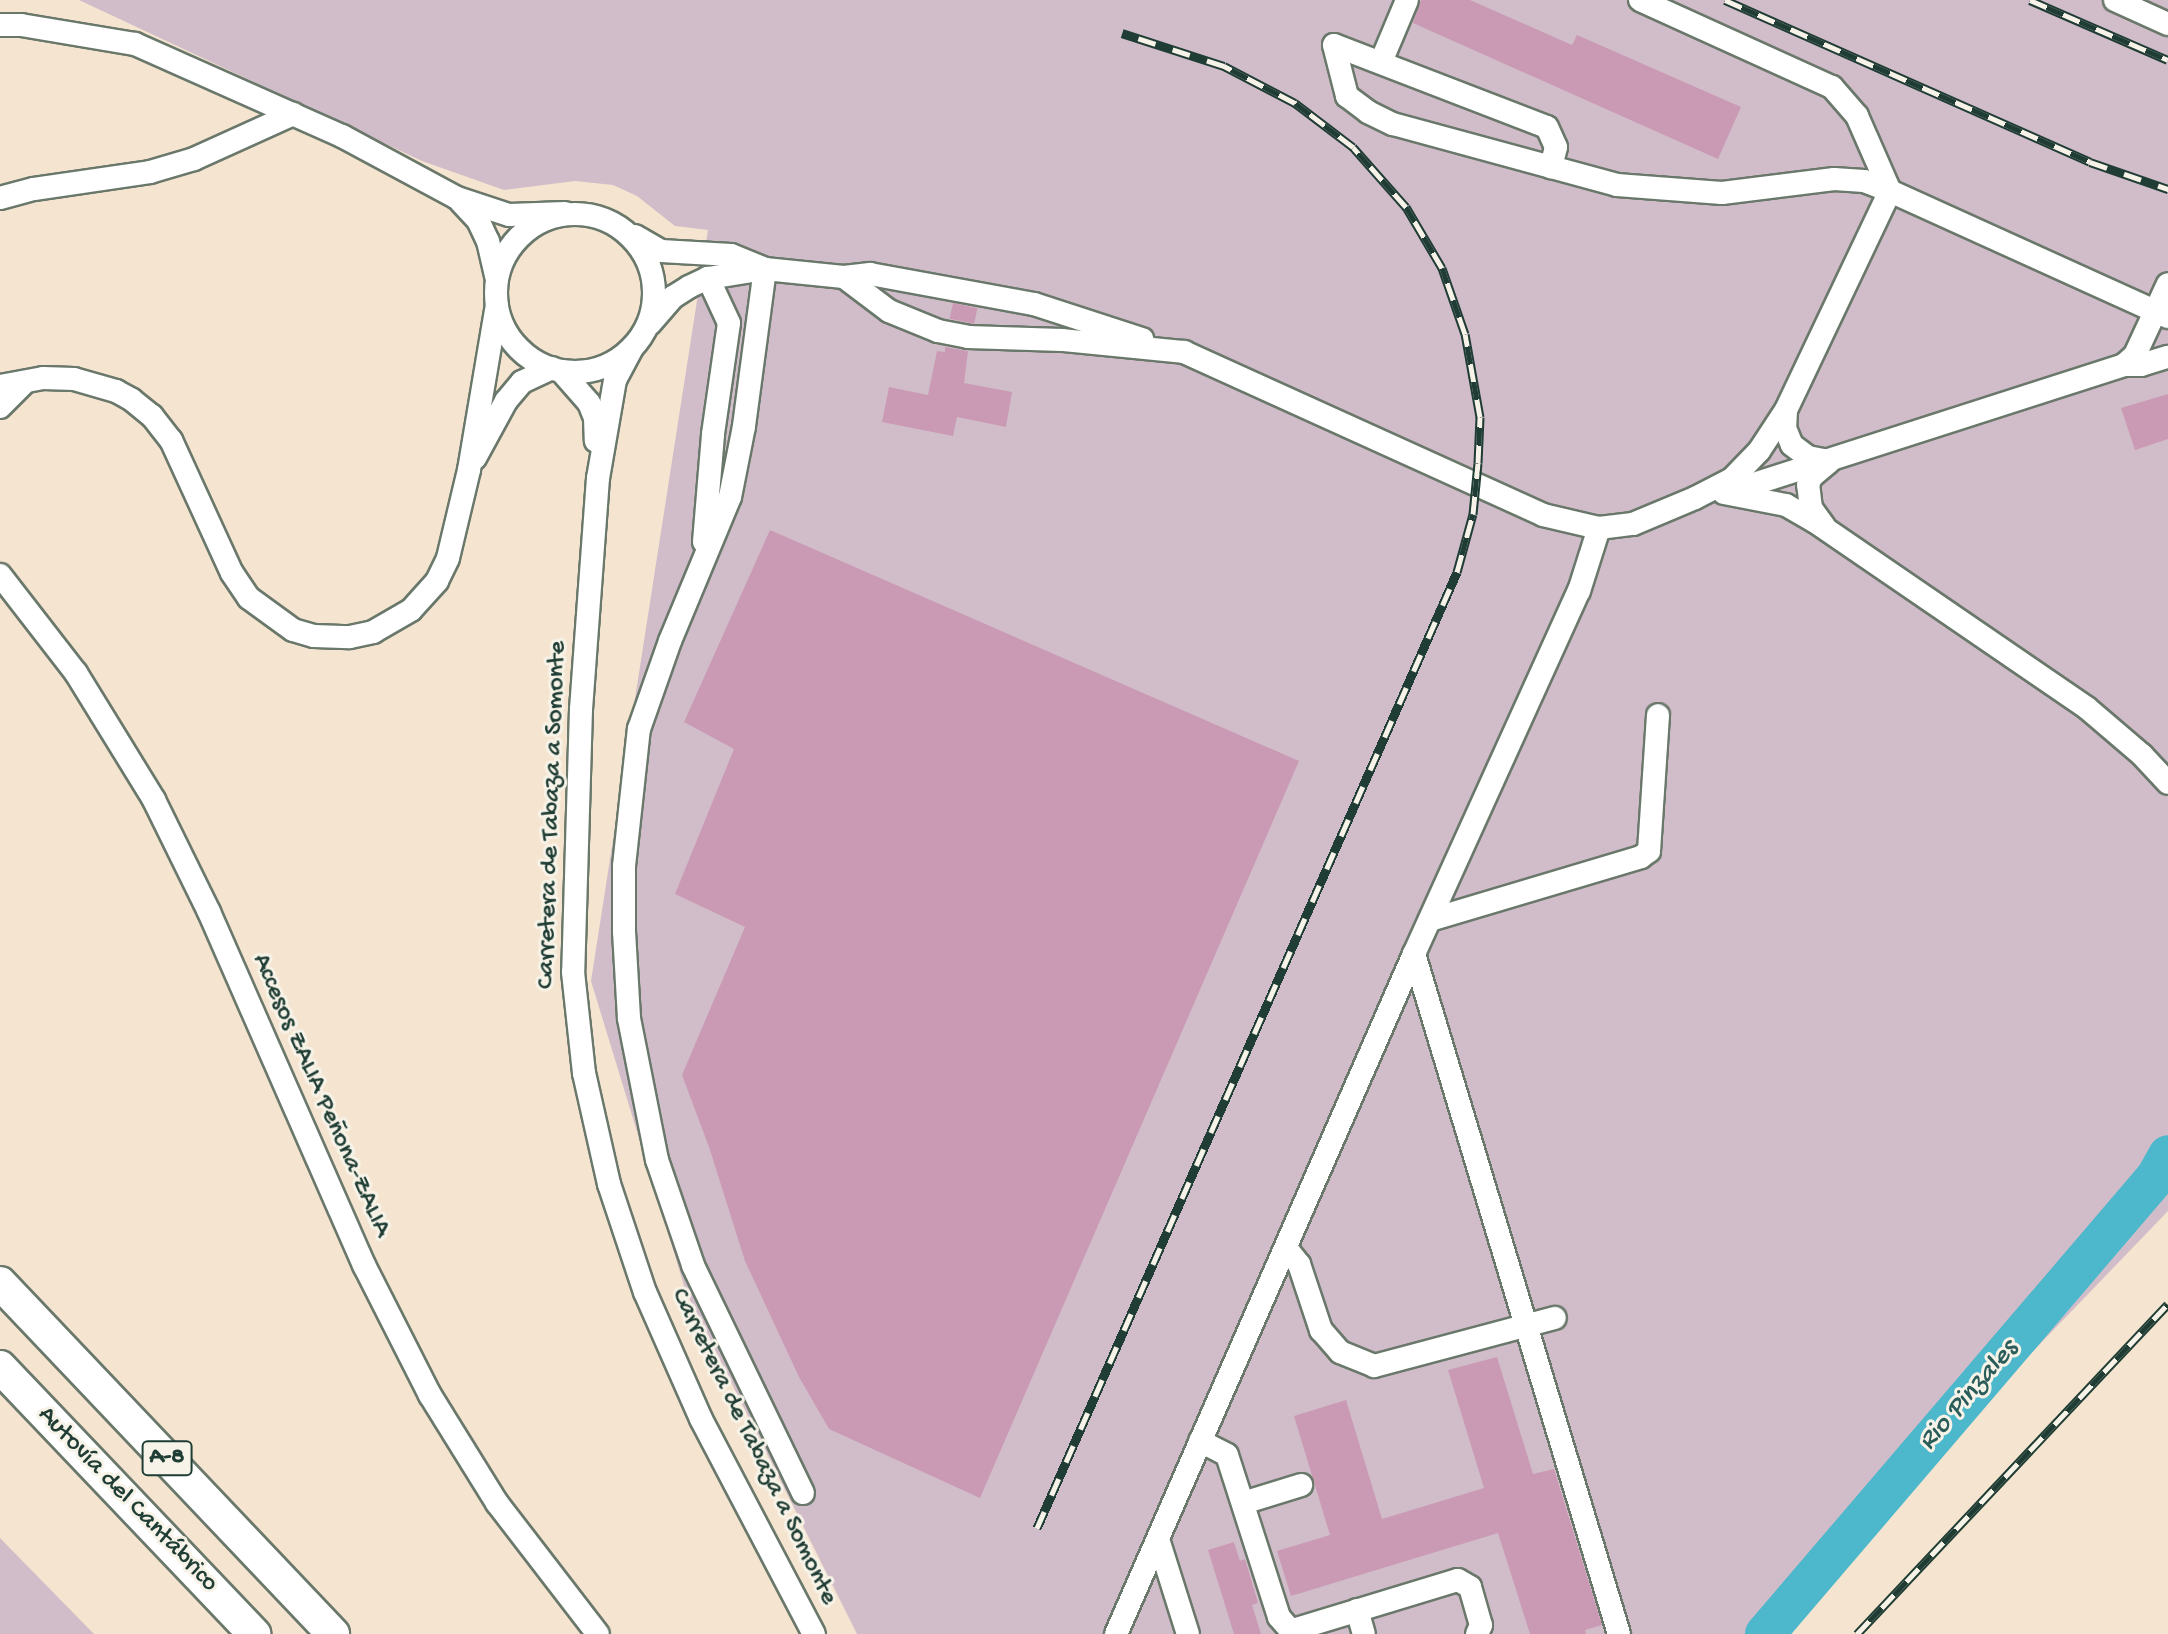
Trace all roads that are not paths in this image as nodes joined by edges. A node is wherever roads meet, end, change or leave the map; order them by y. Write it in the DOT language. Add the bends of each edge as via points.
graph roads {
  1 [pos="1407,0"];
  2 [pos="1640,0"];
  3 [pos="2115,0"];
  4 [pos="2168,24"];
  5 [pos="0,25"];
  6 [pos="1381,62"];
  7 [pos="293,114"];
  8 [pos="1551,167"];
  9 [pos="1890,191"];
  10 [pos="0,198"];
  11 [pos="457,198"];
  12 [pos="565,213"];
  13 [pos="616,224"];
  14 [pos="765,269"];
  15 [pos="844,277"];
  16 [pos="708,278"];
  17 [pos="497,280"];
  18 [pos="2168,284"];
  19 [pos="497,305"];
  20 [pos="2162,314"];
  21 [pos="638,339"];
  22 [pos="1184,352"];
  23 [pos="2168,357"];
  24 [pos="2124,365"];
  25 [pos="556,370"];
  26 [pos="24,383"];
  27 [pos="0,386"];
  28 [pos="0,407"];
  29 [pos="1786,410"];
  30 [pos="1829,461"];
  31 [pos="469,470"];
  32 [pos="598,478"];
  33 [pos="1724,493"];
  34 [pos="1695,498"];
  35 [pos="1599,528"];
  36 [pos="1831,532"];
  37 [pos="700,572"];
  38 [pos="0,575"];
  39 [pos="1658,715"];
  40 [pos="2168,783"];
  41 [pos="1430,920"];
  42 [pos="1414,954"];
  43 [pos="1286,1248"];
  44 [pos="0,1283"];
  45 [pos="1555,1318"];
  46 [pos="1527,1325"];
  47 [pos="0,1367"];
  48 [pos="1200,1441"];
  49 [pos="1301,1485"];
  50 [pos="803,1493"];
  51 [pos="1243,1503"];
  52 [pos="1158,1539"];
  53 [pos="1357,1610"];
  54 [pos="1294,1632"];
  55 [pos="254,1634"];
  56 [pos="333,1634"];
  57 [pos="598,1634"];
  58 [pos="814,1634"];
  59 [pos="1116,1634"];
  60 [pos="1188,1634"];
  61 [pos="1364,1634"];
  62 [pos="1477,1634"];
  63 [pos="1619,1634"];
  1 -- 6 [label="street"];
  2 -- 9 [label="street" via="1832,87 1857,116"];
  3 -- 4 [label="street"];
  5 -- 7 [label="street" via="135,44"];
  6 -- 8 [label="street" via="1547,127 1556,147"];
  6 -- 8 [label="street" via="1334,45 1347,96 1368,112 1393,124"];
  7 -- 10 [label="street" via="194,159 150,172"];
  7 -- 11 [label="street"];
  8 -- 9 [label="street" via="1617,185 1707,192 1834,179 1864,181"];
  9 -- 20 [label="street"];
  9 -- 29 [label="street"];
  11 -- 12 [label="street" via="509,215"];
  11 -- 17 [label="street" via="478,220"];
  12 -- 13 [label="street"];
  12 -- 17 [label="street" via="540,221 519,236 504,256"];
  13 -- 14 [label="street" via="661,251 731,255"];
  13 -- 21 [label="street" via="649,264 654,290 652,311"];
  14 -- 15 [label="street"];
  14 -- 16 [label="street"];
  14 -- 37 [label="street" via="730,497"];
  15 -- 22 [label="street" via="870,274 1034,304"];
  15 -- 22 [label="street" via="889,311 938,331"];
  16 -- 21 [label="street" via="673,297"];
  16 -- 37 [label="street" via="729,323"];
  17 -- 19 [label="street"];
  18 -- 20 [label="street"];
  19 -- 25 [label="street" via="518,348 537,364"];
  19 -- 31 [label="street"];
  20 -- 24 [label="street"];
  21 -- 25 [label="street" via="599,368"];
  21 -- 32 [label="street, Carretera de Tabaza a Somonte" via="615,380"];
  22 -- 35 [label="street" via="1543,515"];
  23 -- 24 [label="street"];
  24 -- 30 [label="street"];
  25 -- 31 [label="street" via="522,382"];
  25 -- 32 [label="street, Carretera de Tabaza a Somonte" via="580,389 595,418"];
  26 -- 27 [label="street"];
  26 -- 28 [label="street"];
  26 -- 31 [label="street" via="43,378 85,381 116,391 152,416 171,440 232,573 249,598 293,630 314,636 373,632 426,595 448,558"];
  29 -- 30 [label="street" via="1785,428 1792,445 1808,457"];
  29 -- 34 [label="street" via="1732,479"];
  30 -- 33 [label="street"];
  30 -- 36 [label="street" via="1811,477 1808,496 1817,518"];
  32 -- 58 [label="street, Carretera de Tabaza a Somonte" via="581,709 573,972 584,1073 609,1184 645,1292 701,1419"];
  33 -- 34 [label="street"];
  33 -- 36 [label="street" via="1786,505"];
  34 -- 35 [label="street" via="1633,524"];
  35 -- 41 [label="street" via="1579,591"];
  36 -- 40 [label="street" via="2087,708"];
  37 -- 50 [label="street" via="639,729 624,866 629,1018 657,1160 693,1265"];
  38 -- 57 [label="street, Accesos ZALIA Peñona-ZALIA" via="76,673 154,800 209,912 364,1265 430,1395 497,1503"];
  39 -- 41 [label="street" via="1649,851"];
  41 -- 42 [label="street"];
  42 -- 43 [label="street"];
  42 -- 46 [label="street"];
  43 -- 46 [label="street" via="1299,1264 1321,1330 1340,1352 1374,1366"];
  43 -- 48 [label="street"];
  44 -- 56 [label="highway, A-8"];
  45 -- 46 [label="street"];
  46 -- 63 [label="street"];
  47 -- 55 [label="highway, Autovía del Cantábrico / A-8"];
  48 -- 51 [label="street" via="1227,1455"];
  48 -- 52 [label="street"];
  49 -- 51 [label="street"];
  51 -- 54 [label="street" via="1279,1617"];
  52 -- 59 [label="street"];
  52 -- 60 [label="street"];
  53 -- 54 [label="street"];
  53 -- 61 [label="street"];
  53 -- 62 [label="street" via="1458,1580 1470,1587 1481,1625"];
}
